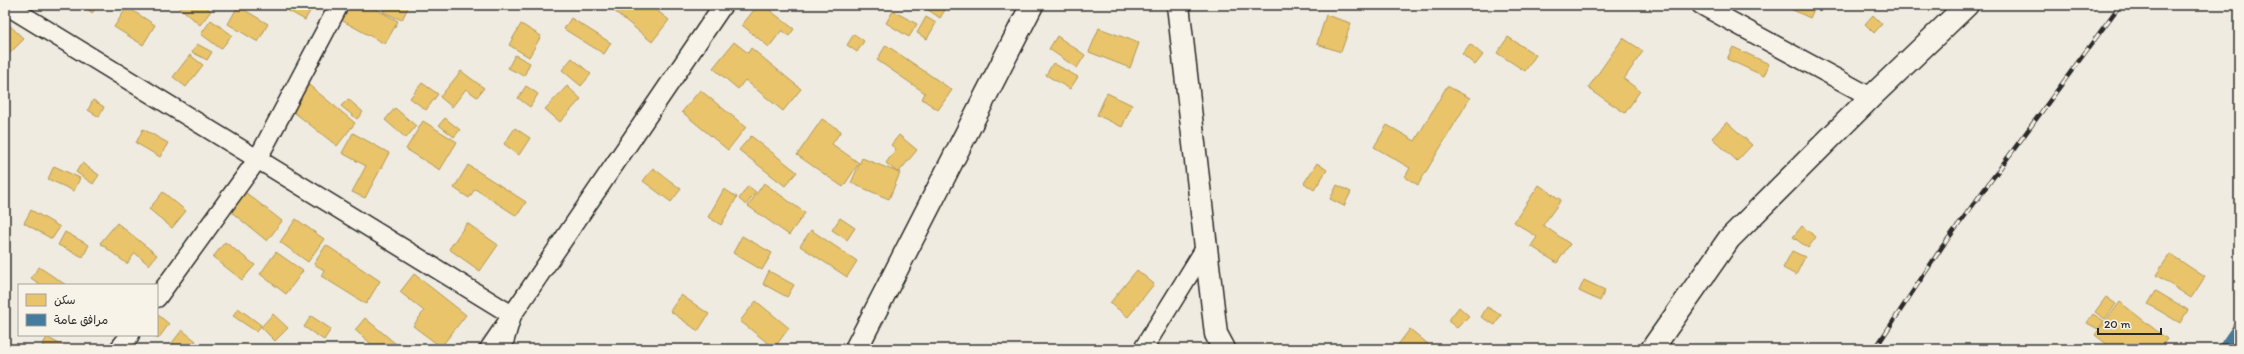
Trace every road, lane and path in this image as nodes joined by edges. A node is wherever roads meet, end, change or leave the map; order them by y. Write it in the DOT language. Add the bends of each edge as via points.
graph roads {
  1 [pos="6,5"];
  2 [pos="339,5"];
  3 [pos="724,5"];
  4 [pos="1032,5"];
  5 [pos="1178,5"];
  6 [pos="1967,5"];
  7 [pos="1706,6"];
  8 [pos="1871,97"];
  9 [pos="257,160"];
  10 [pos="1206,247"];
  11 [pos="158,297"];
  12 [pos="512,315"];
  13 [pos="129,336"];
  14 [pos="119,349"];
  15 [pos="488,349"];
  16 [pos="502,349"];
  17 [pos="856,349"];
  18 [pos="1143,349"];
  19 [pos="1224,349"];
  20 [pos="1652,349"];
  1 -- 9 [label="street"];
  2 -- 9 [label="street"];
  3 -- 12 [label="street"];
  4 -- 17 [label="street"];
  5 -- 10 [label="street"];
  6 -- 8 [label="street"];
  7 -- 8 [label="street"];
  8 -- 20 [label="street" via="1729,239"];
  9 -- 11 [label="street"];
  9 -- 12 [label="street"];
  10 -- 18 [label="street"];
  10 -- 19 [label="street" via="1216,334"];
  12 -- 15 [label="street"];
  12 -- 16 [label="street"];
  13 -- 14 [label="street"];
}
